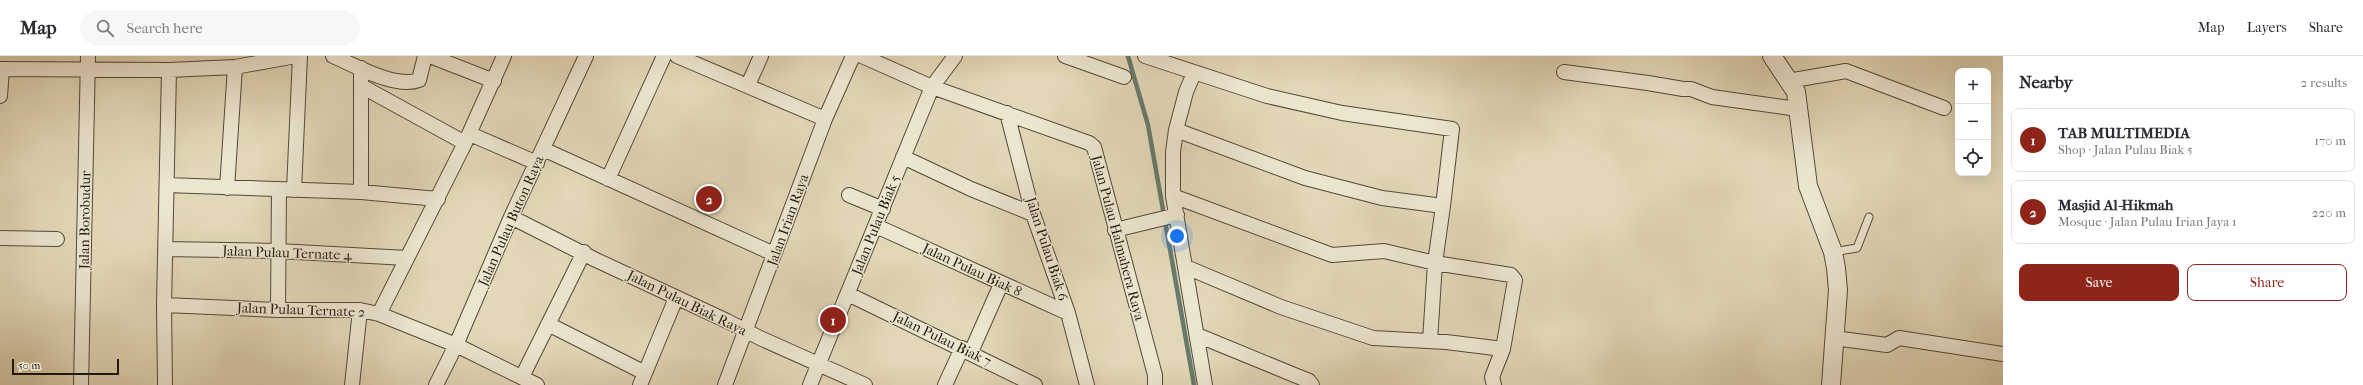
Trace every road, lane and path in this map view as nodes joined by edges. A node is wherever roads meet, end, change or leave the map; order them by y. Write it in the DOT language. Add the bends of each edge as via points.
graph roads {
  1 [pos="296,56"];
  2 [pos="300,56"];
  3 [pos="333,56"];
  4 [pos="425,56"];
  5 [pos="430,56"];
  6 [pos="504,56"];
  7 [pos="586,56"];
  8 [pos="664,56"];
  9 [pos="677,56"];
  10 [pos="762,56"];
  11 [pos="853,56"];
  12 [pos="862,56"];
  13 [pos="955,56"];
  14 [pos="1065,56"];
  15 [pos="1145,56"];
  16 [pos="1772,56"];
  17 [pos="88,62"];
  18 [pos="235,67"];
  19 [pos="362,68"];
  20 [pos="1,69"];
  21 [pos="170,70"];
  22 [pos="1564,72"];
  23 [pos="1194,73"];
  24 [pos="1124,77"];
  25 [pos="494,81"];
  26 [pos="1788,81"];
  27 [pos="748,85"];
  28 [pos="363,87"];
  29 [pos="932,87"];
  30 [pos="0,96"];
  31 [pos="1944,108"];
  32 [pos="1798,109"];
  33 [pos="1007,113"];
  34 [pos="825,119"];
  35 [pos="1176,130"];
  36 [pos="468,138"];
  37 [pos="543,149"];
  38 [pos="903,157"];
  39 [pos="537,163"];
  40 [pos="608,179"];
  41 [pos="167,185"];
  42 [pos="227,188"];
  43 [pos="279,190"];
  44 [pos="294,190"];
  45 [pos="361,192"];
  46 [pos="849,195"];
  47 [pos="1173,196"];
  48 [pos="438,199"];
  49 [pos="1443,206"];
  50 [pos="883,209"];
  51 [pos="1034,214"];
  52 [pos="511,217"];
  53 [pos="1167,217"];
  54 [pos="1869,217"];
  55 [pos="876,226"];
  56 [pos="1115,230"];
  57 [pos="0,238"];
  58 [pos="58,239"];
  59 [pos="166,249"];
  60 [pos="278,251"];
  61 [pos="584,252"];
  62 [pos="1833,252"];
  63 [pos="774,254"];
  64 [pos="408,258"];
  65 [pos="1435,263"];
  66 [pos="1186,266"];
  67 [pos="1001,284"];
  68 [pos="848,294"];
  69 [pos="676,298"];
  70 [pos="164,305"];
  71 [pos="278,310"];
  72 [pos="360,310"];
  73 [pos="1068,313"];
  74 [pos="378,314"];
  75 [pos="548,324"];
  76 [pos="747,332"];
  77 [pos="1197,335"];
  78 [pos="1834,338"];
  79 [pos="1430,342"];
  80 [pos="456,345"];
  81 [pos="1503,349"];
  82 [pos="966,350"];
  83 [pos="2003,354"];
  84 [pos="818,364"];
  85 [pos="522,377"];
  86 [pos="642,379"];
  87 [pos="1310,383"];
  88 [pos="81,385"];
  89 [pos="165,385"];
  90 [pos="352,385"];
  91 [pos="436,385"];
  92 [pos="537,385"];
  93 [pos="725,385"];
  94 [pos="810,385"];
  95 [pos="865,385"];
  96 [pos="945,385"];
  97 [pos="1035,385"];
  98 [pos="1087,385"];
  99 [pos="1155,385"];
  100 [pos="1205,385"];
  101 [pos="1494,385"];
  102 [pos="1832,385"];
  1 -- 18 [label="street"];
  2 -- 44 [label="street"];
  3 -- 19 [label="street"];
  4 -- 19 [label="street" via="419,80 409,84"];
  5 -- 25 [label="street"];
  6 -- 25 [label="street"];
  7 -- 37 [label="street, Jalan Pulau Buton Raya"];
  8 -- 40 [label="street"];
  9 -- 27 [label="street"];
  10 -- 27 [label="street"];
  11 -- 34 [label="street, Jalan Irian Raya"];
  12 -- 29 [label="street, Jalan Pulau Halmahera Raya"];
  13 -- 29 [label="street, Jalan Pulau Biak 5"];
  14 -- 24 [label="street"];
  15 -- 23 [label="street"];
  16 -- 26 [label="street"];
  17 -- 20 [label="street"];
  17 -- 21 [label="street"];
  17 -- 88 [label="street, Jalan Borobudur"];
  18 -- 21 [label="street"];
  18 -- 42 [label="street"];
  19 -- 28 [label="street"];
  20 -- 30 [label="street"];
  21 -- 41 [label="street"];
  22 -- 32 [label="street" via="1648,82 1691,89 1712,96"];
  23 -- 35 [label="street"];
  23 -- 49 [label="street" via="1267,96 1327,109 1452,128"];
  25 -- 36 [label="street"];
  26 -- 31 [label="street" via="1846,71"];
  26 -- 32 [label="street" via="1796,92"];
  27 -- 34 [label="street"];
  28 -- 36 [label="street"];
  28 -- 45 [label="street"];
  29 -- 33 [label="street, Jalan Pulau Halmahera Raya"];
  29 -- 38 [label="street, Jalan Pulau Biak 5"];
  32 -- 62 [label="street" via="1808,186"];
  33 -- 51 [label="street, Jalan Pulau Biak 6"];
  33 -- 56 [label="street, Jalan Pulau Halmahera Raya" via="1094,147"];
  34 -- 63 [label="street, Jalan Irian Raya"];
  35 -- 47 [label="street"];
  35 -- 49 [label="street" via="1305,178 1382,198"];
  36 -- 39 [label="street"];
  36 -- 48 [label="street"];
  37 -- 39 [label="street, Jalan Pulau Buton Raya"];
  37 -- 40 [label="street"];
  38 -- 50 [label="street, Jalan Pulau Biak 5"];
  38 -- 51 [label="street" via="971,189"];
  39 -- 52 [label="street, Jalan Pulau Buton Raya"];
  40 -- 63 [label="street"];
  41 -- 42 [label="street"];
  41 -- 59 [label="street"];
  42 -- 43 [label="street"];
  43 -- 44 [label="street"];
  43 -- 60 [label="street"];
  44 -- 45 [label="street"];
  45 -- 48 [label="street"];
  46 -- 50 [label="street"];
  47 -- 53 [label="street"];
  47 -- 65 [label="street" via="1332,255 1384,251"];
  48 -- 64 [label="street"];
  49 -- 65 [label="street"];
  50 -- 55 [label="street, Jalan Pulau Biak 5"];
  51 -- 73 [label="street, Jalan Pulau Biak 6"];
  52 -- 61 [label="street, Jalan Pulau Biak Raya"];
  52 -- 80 [label="street, Jalan Pulau Buton Raya"];
  53 -- 56 [label="street"];
  53 -- 66 [label="street"];
  54 -- 62 [label="lane" via="1857,248"];
  55 -- 67 [label="street, Jalan Pulau Biak 8"];
  55 -- 68 [label="street, Jalan Pulau Biak 5"];
  56 -- 99 [label="street, Jalan Pulau Halmahera Raya" via="1155,375"];
  57 -- 58 [label="street"];
  59 -- 60 [label="street, Jalan Pulau Ternate 4"];
  59 -- 70 [label="street"];
  60 -- 64 [label="street, Jalan Pulau Ternate 4"];
  60 -- 71 [label="street"];
  61 -- 69 [label="street, Jalan Pulau Biak Raya"];
  61 -- 75 [label="street"];
  62 -- 78 [label="street" via="1838,290"];
  63 -- 76 [label="street, Jalan Irian Raya"];
  64 -- 74 [label="street"];
  65 -- 79 [label="street"];
  65 -- 81 [label="street" via="1513,277 1515,283"];
  66 -- 77 [label="street"];
  66 -- 79 [label="street" via="1280,307 1373,338"];
  67 -- 73 [label="street, Jalan Pulau Biak 8"];
  67 -- 82 [label="street"];
  68 -- 82 [label="street, Jalan Pulau Biak 7"];
  68 -- 84 [label="street, Jalan Pulau Biak 5"];
  69 -- 76 [label="street, Jalan Pulau Biak Raya"];
  69 -- 86 [label="street"];
  70 -- 71 [label="street, Jalan Pulau Ternate 2"];
  70 -- 89 [label="street"];
  71 -- 72 [label="street, Jalan Pulau Ternate 2"];
  72 -- 74 [label="street, Jalan Pulau Ternate 2"];
  72 -- 90 [label="street"];
  73 -- 98 [label="street, Jalan Pulau Biak 6"];
  74 -- 80 [label="street, Jalan Pulau Ternate 2"];
  75 -- 85 [label="street"];
  75 -- 86 [label="street"];
  76 -- 84 [label="street, Jalan Pulau Biak Raya"];
  76 -- 93 [label="street, Jalan Irian Raya"];
  77 -- 87 [label="street"];
  77 -- 100 [label="street"];
  78 -- 83 [label="street" via="1887,345 1899,338"];
  78 -- 102 [label="street"];
  79 -- 81 [label="street"];
  80 -- 85 [label="street, Jalan Pulau Ternate 2"];
  80 -- 91 [label="street, Jalan Pulau Buton Raya"];
  81 -- 101 [label="street" via="1492,377"];
  82 -- 96 [label="street"];
  82 -- 97 [label="street, Jalan Pulau Biak 7"];
  84 -- 94 [label="street, Jalan Pulau Biak 5"];
  84 -- 95 [label="street, Jalan Pulau Biak Raya"];
  85 -- 92 [label="street, Jalan Pulau Ternate 2"];
}
